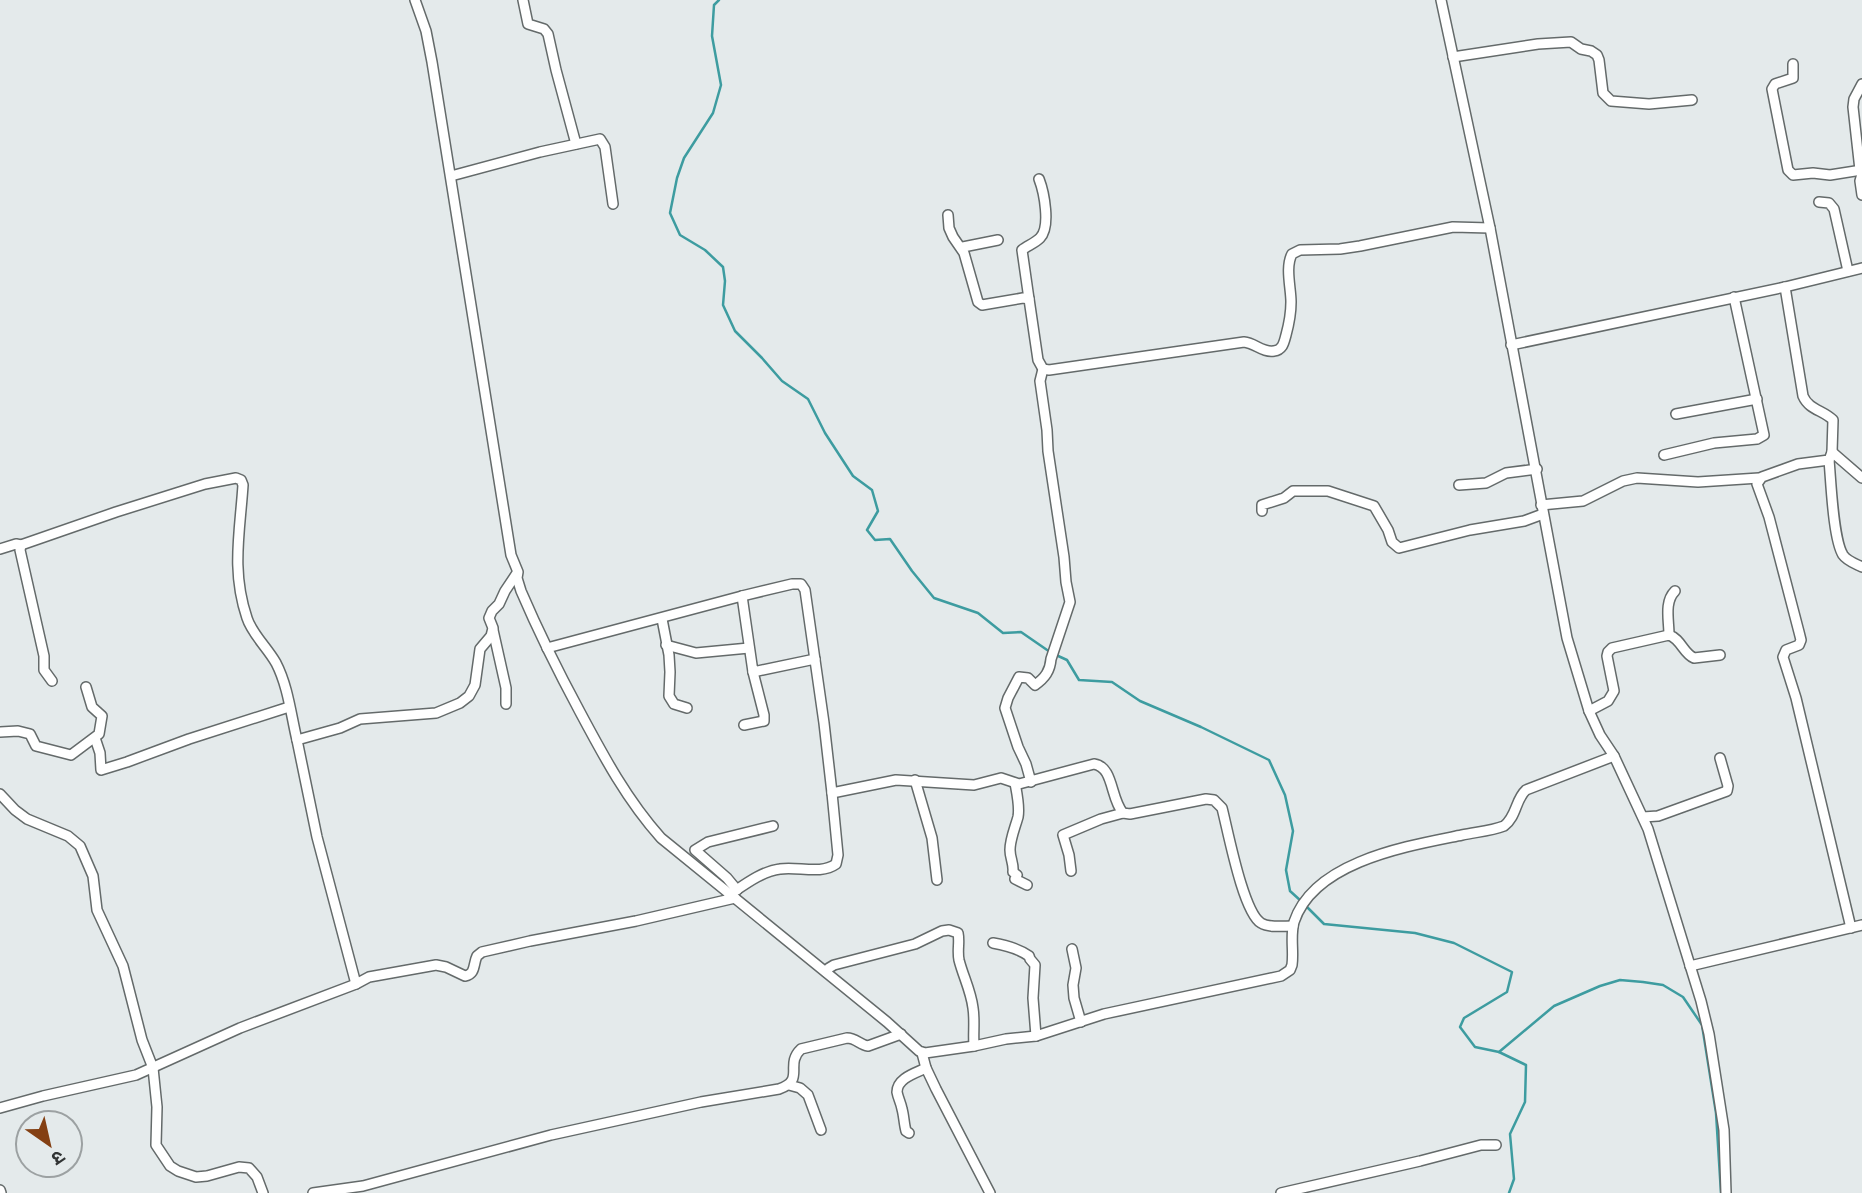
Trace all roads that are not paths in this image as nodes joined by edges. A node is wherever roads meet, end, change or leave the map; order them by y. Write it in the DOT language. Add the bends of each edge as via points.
graph roads {
  1 [pos="415,0"];
  2 [pos="523,0"];
  3 [pos="1441,0"];
  4 [pos="1452,57"];
  5 [pos="1793,64"];
  6 [pos="1862,85"];
  7 [pos="1692,100"];
  8 [pos="576,144"];
  9 [pos="1861,171"];
  10 [pos="451,176"];
  11 [pos="1039,178"];
  12 [pos="1862,195"];
  13 [pos="1819,202"];
  14 [pos="613,204"];
  15 [pos="948,215"];
  16 [pos="1490,228"];
  17 [pos="998,240"];
  18 [pos="962,249"];
  19 [pos="1862,268"];
  20 [pos="1848,271"];
  21 [pos="1785,287"];
  22 [pos="1734,297"];
  23 [pos="1028,299"];
  24 [pos="1511,345"];
  25 [pos="1043,369"];
  26 [pos="1757,398"];
  27 [pos="1676,414"];
  28 [pos="1664,455"];
  29 [pos="1831,456"];
  30 [pos="1537,469"];
  31 [pos="1759,478"];
  32 [pos="1862,478"];
  33 [pos="1459,485"];
  34 [pos="1542,510"];
  35 [pos="1262,511"];
  36 [pos="21,545"];
  37 [pos="0,549"];
  38 [pos="1862,568"];
  39 [pos="518,572"];
  40 [pos="1675,591"];
  41 [pos="742,596"];
  42 [pos="662,619"];
  43 [pos="493,628"];
  44 [pos="1669,635"];
  45 [pos="666,645"];
  46 [pos="552,647"];
  47 [pos="749,648"];
  48 [pos="1720,655"];
  49 [pos="815,659"];
  50 [pos="754,671"];
  51 [pos="52,681"];
  52 [pos="86,687"];
  53 [pos="506,704"];
  54 [pos="289,706"];
  55 [pos="687,708"];
  56 [pos="1589,710"];
  57 [pos="744,725"];
  58 [pos="0,732"];
  59 [pos="95,737"];
  60 [pos="298,740"];
  61 [pos="1614,756"];
  62 [pos="1720,758"];
  63 [pos="915,780"];
  64 [pos="1031,782"];
  65 [pos="1015,783"];
  66 [pos="832,793"];
  67 [pos="0,794"];
  68 [pos="1124,813"];
  69 [pos="1643,817"];
  70 [pos="773,826"];
  71 [pos="1071,871"];
  72 [pos="937,880"];
  73 [pos="1027,885"];
  74 [pos="733,894"];
  75 [pos="1862,925"];
  76 [pos="1293,926"];
  77 [pos="1851,928"];
  78 [pos="993,943"];
  79 [pos="1072,949"];
  80 [pos="1690,966"];
  81 [pos="826,972"];
  82 [pos="356,984"];
  83 [pos="1081,1022"];
  84 [pos="901,1034"];
  85 [pos="1036,1035"];
  86 [pos="974,1046"];
  87 [pos="922,1053"];
  88 [pos="153,1068"];
  89 [pos="926,1068"];
  90 [pos="789,1085"];
  91 [pos="0,1108"];
  92 [pos="821,1130"];
  93 [pos="909,1133"];
  94 [pos="1496,1145"];
  95 [pos="263,1193"];
  96 [pos="313,1193"];
  97 [pos="990,1193"];
  98 [pos="1281,1193"];
  99 [pos="1726,1193"];
  1 -- 10 [label="street" via="426,31"];
  2 -- 8 [label="street" via="528,24 548,34"];
  3 -- 4 [label="street"];
  4 -- 7 [label="street" via="1571,42 1597,55 1603,93 1611,101"];
  4 -- 16 [label="street"];
  5 -- 9 [label="street" via="1793,78 1772,89 1788,170 1797,176"];
  6 -- 9 [label="street" via="1853,107"];
  8 -- 10 [label="street"];
  8 -- 14 [label="street" via="596,139 603,142"];
  9 -- 12 [label="street"];
  10 -- 39 [label="street" via="507,533"];
  11 -- 23 [label="street" via="1047,223 1039,239 1022,250"];
  13 -- 20 [label="street" via="1833,209"];
  15 -- 18 [label="street" via="949,228"];
  16 -- 24 [label="street"];
  16 -- 25 [label="street" via="1453,226 1360,246 1292,254 1290,320 1279,350 1272,352 1244,342"];
  17 -- 18 [label="street"];
  18 -- 23 [label="street" via="979,304"];
  19 -- 20 [label="street"];
  20 -- 21 [label="street"];
  21 -- 22 [label="street"];
  21 -- 29 [label="street" via="1803,396 1833,420"];
  22 -- 24 [label="street"];
  22 -- 26 [label="street"];
  23 -- 25 [label="street"];
  24 -- 30 [label="street"];
  25 -- 64 [label="street" via="1040,382 1070,602 1044,678 1035,685 1019,677 1005,708"];
  26 -- 27 [label="street"];
  26 -- 28 [label="street" via="1764,432 1761,438"];
  29 -- 31 [label="street"];
  29 -- 32 [label="street"];
  29 -- 38 [label="street" via="1833,514 1842,552"];
  30 -- 33 [label="street"];
  30 -- 34 [label="street"];
  31 -- 34 [label="street" via="1699,482 1637,478 1583,501"];
  31 -- 77 [label="street" via="1757,488 1801,640 1783,657"];
  34 -- 35 [label="street" via="1524,521 1399,548 1374,506 1328,491 1293,491 1262,505"];
  34 -- 56 [label="street" via="1567,638"];
  36 -- 37 [label="street"];
  36 -- 51 [label="street" via="44,670"];
  36 -- 54 [label="street" via="205,484 240,480 236,547 240,593 248,623 277,667"];
  39 -- 43 [label="street" via="492,611"];
  39 -- 46 [label="street" via="522,592"];
  40 -- 44 [label="street" via="1668,603"];
  41 -- 42 [label="street"];
  41 -- 47 [label="street"];
  41 -- 49 [label="street" via="801,584"];
  42 -- 45 [label="street"];
  42 -- 46 [label="street"];
  43 -- 53 [label="street"];
  43 -- 60 [label="street" via="480,649 475,685 460,703 436,713 360,719"];
  44 -- 48 [label="street" via="1694,658"];
  44 -- 56 [label="street" via="1610,650 1607,656 1614,691 1608,701"];
  45 -- 47 [label="street" via="696,653"];
  45 -- 55 [label="street" via="668,696 674,704"];
  46 -- 74 [label="street" via="610,768 635,807 661,838"];
  47 -- 50 [label="street"];
  49 -- 50 [label="street"];
  49 -- 66 [label="street"];
  50 -- 57 [label="street" via="764,721"];
  52 -- 59 [label="street" via="92,707 102,716"];
  54 -- 59 [label="street" via="101,769"];
  54 -- 60 [label="street"];
  56 -- 61 [label="street"];
  58 -- 59 [label="street" via="30,734 36,746 68,755"];
  60 -- 82 [label="street" via="317,837"];
  61 -- 69 [label="street"];
  61 -- 76 [label="street" via="1526,790 1504,826 1392,851 1344,870 1306,899"];
  62 -- 69 [label="street" via="1727,791"];
  63 -- 65 [label="street" via="974,785 1001,778"];
  63 -- 66 [label="street"];
  63 -- 72 [label="street" via="932,838"];
  64 -- 65 [label="street"];
  64 -- 68 [label="street" via="1100,765 1107,771"];
  65 -- 73 [label="street" via="1018,808 1010,851 1015,879"];
  66 -- 74 [label="street" via="836,864 829,869 772,870"];
  67 -- 88 [label="street" via="27,818 80,846 93,876 97,910 123,966"];
  68 -- 71 [label="street" via="1063,835"];
  68 -- 76 [label="street" via="1214,800 1222,808 1253,914 1268,926"];
  69 -- 80 [label="street"];
  70 -- 74 [label="street" via="708,842 695,850 727,878"];
  74 -- 81 [label="street"];
  74 -- 82 [label="street" via="636,921 482,952 474,970 465,976 436,965 369,977"];
  75 -- 77 [label="street"];
  76 -- 83 [label="street" via="1292,965 1281,976"];
  77 -- 80 [label="street"];
  78 -- 85 [label="street" via="1025,953 1034,963"];
  79 -- 83 [label="street" via="1074,998"];
  80 -- 99 [label="street" via="1709,1034 1724,1130"];
  81 -- 84 [label="street"];
  81 -- 86 [label="street" via="834,965 915,944 942,931 958,933 957,947 974,1009"];
  82 -- 88 [label="street" via="240,1028"];
  83 -- 85 [label="street"];
  84 -- 87 [label="street"];
  84 -- 90 [label="street" via="868,1046 847,1038 801,1049 795,1055"];
  85 -- 86 [label="street"];
  86 -- 87 [label="street"];
  87 -- 89 [label="street"];
  88 -- 91 [label="street"];
  88 -- 95 [label="street" via="156,1145 170,1166 196,1177 249,1168"];
  89 -- 93 [label="street" via="898,1087"];
  89 -- 97 [label="street"];
  90 -- 92 [label="street" via="808,1095"];
  90 -- 96 [label="street" via="551,1135 363,1185"];
  94 -- 98 [label="street"];
}
